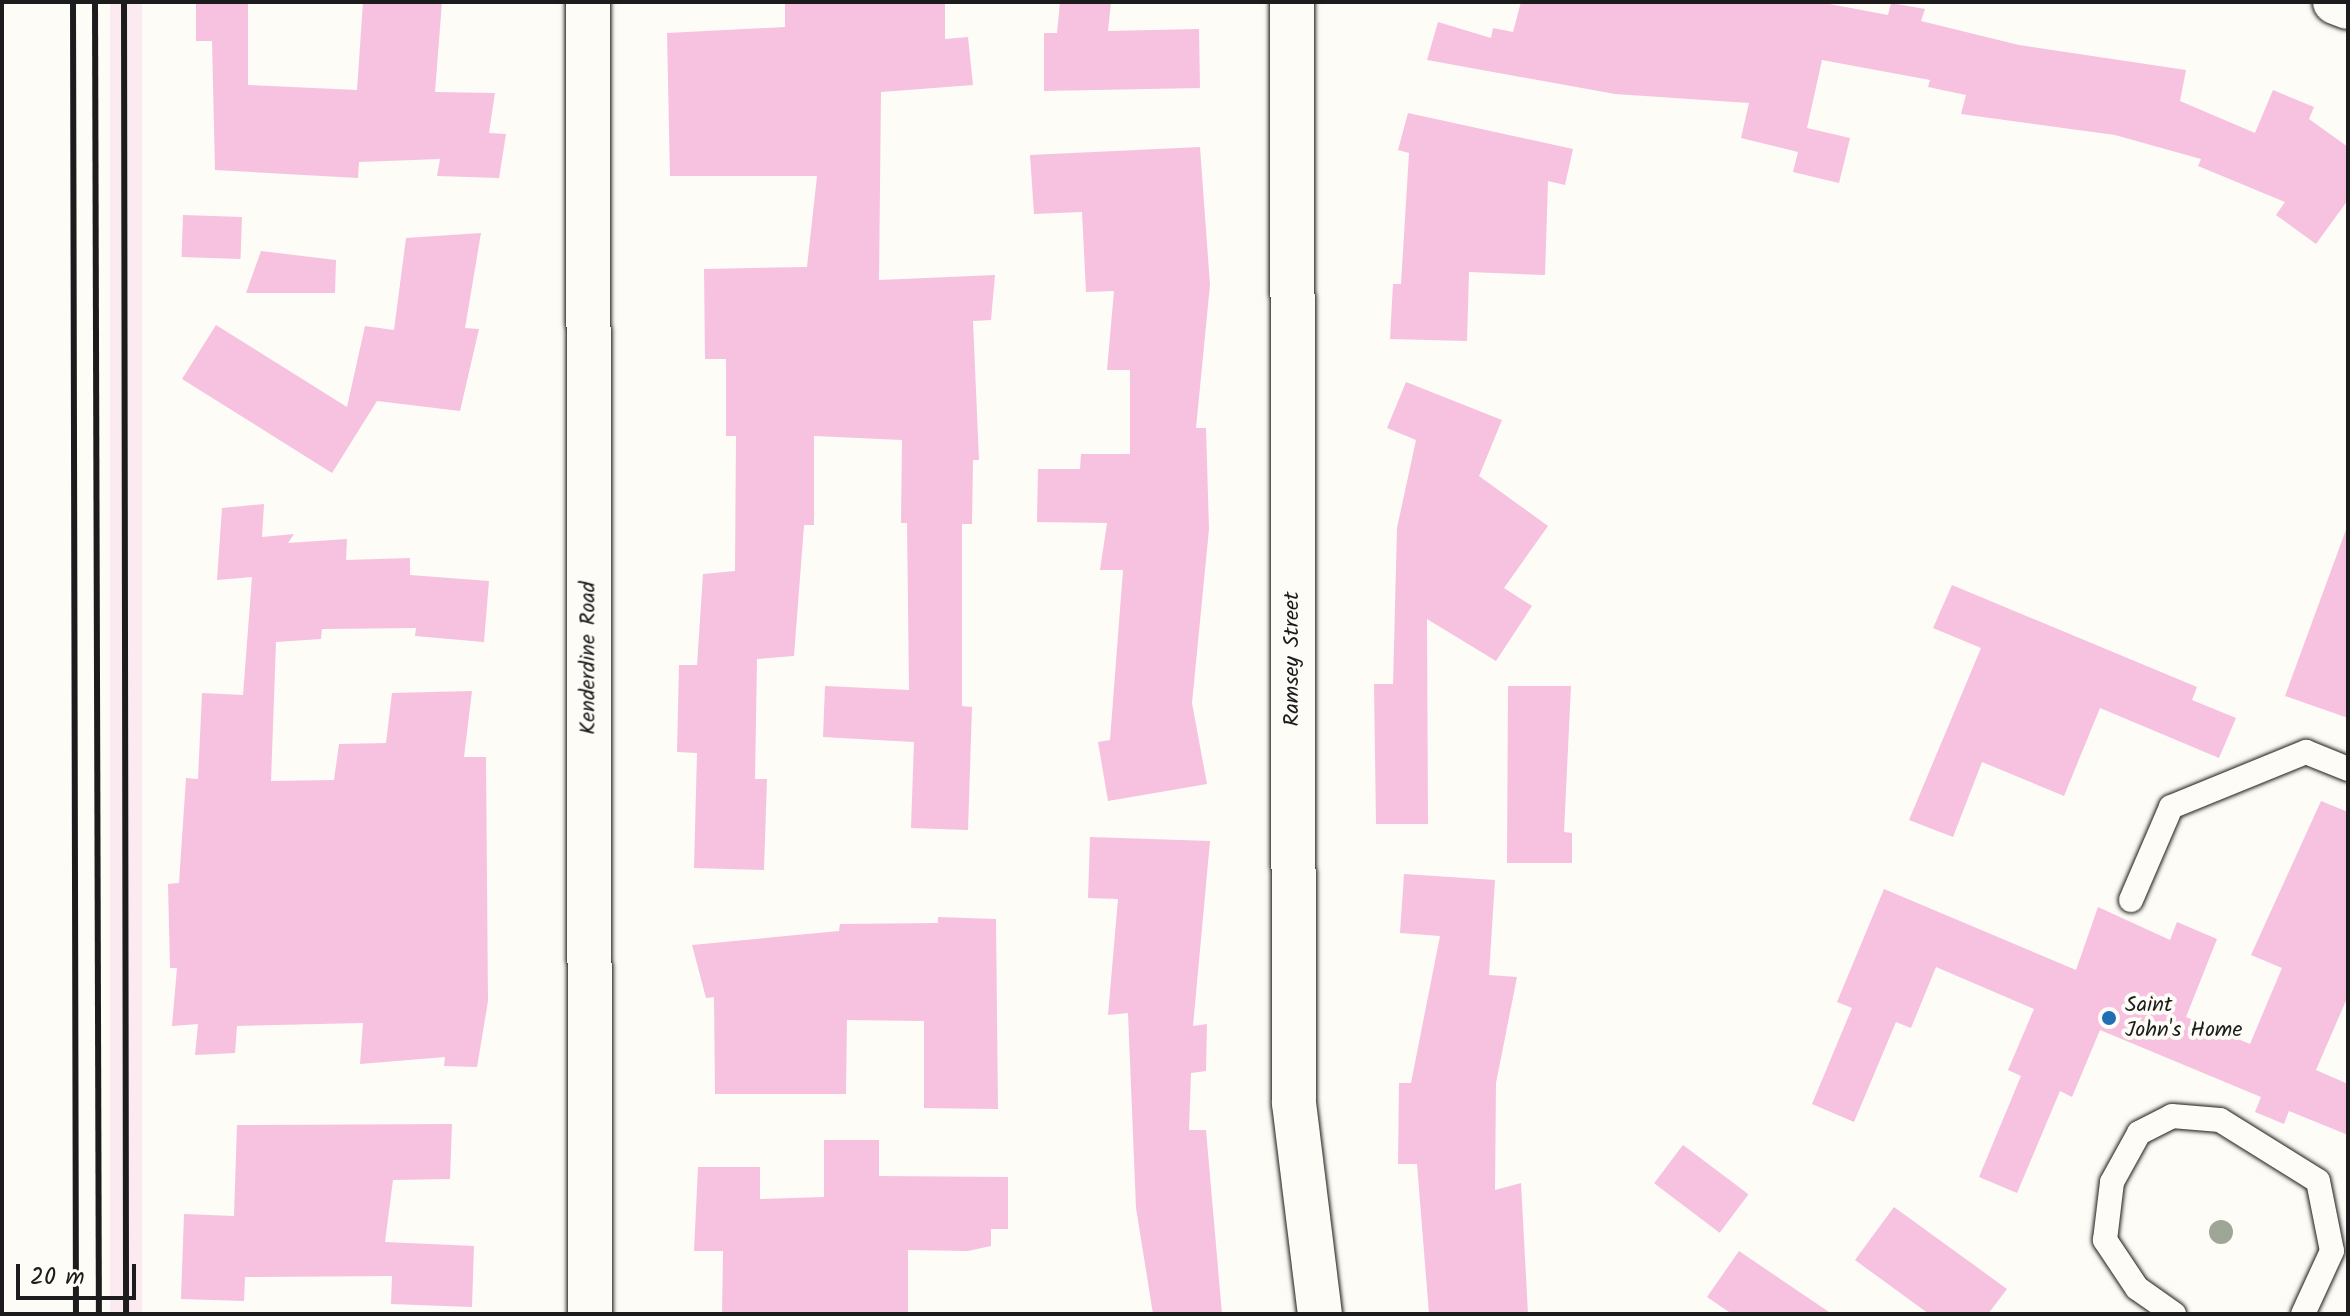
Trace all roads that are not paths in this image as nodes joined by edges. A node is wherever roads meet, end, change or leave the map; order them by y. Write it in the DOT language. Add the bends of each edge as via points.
graph roads {
  1 [pos="588,2"];
  2 [pos="1292,2"];
  3 [pos="2335,2"];
  4 [pos="2348,7"];
  5 [pos="2348,769"];
  6 [pos="2131,900"];
  7 [pos="590,1314"];
  8 [pos="1320,1314"];
  9 [pos="2174,1314"];
  10 [pos="2303,1314"];
  1 -- 7 [label="street, Kenderdine Road"];
  2 -- 8 [label="street, Ramsey Street" via="1294,1103"];
  3 -- 4 [label="street"];
  5 -- 6 [label="lane" via="2306,752 2171,807"];
  9 -- 10 [label="lane" via="2137,1288 2105,1240 2112,1182 2139,1133 2172,1116 2220,1120 2318,1181 2332,1251"];
}
